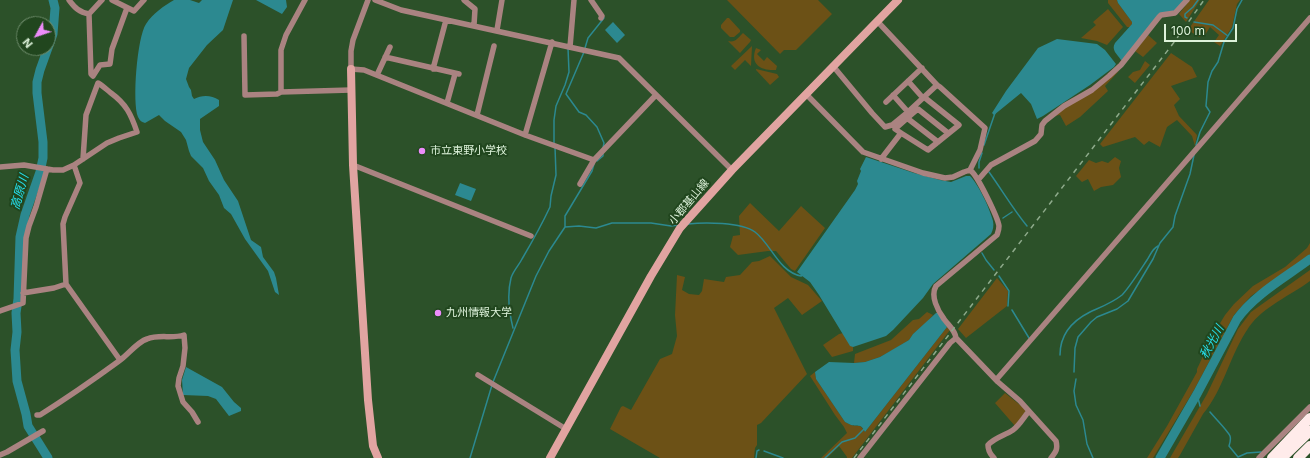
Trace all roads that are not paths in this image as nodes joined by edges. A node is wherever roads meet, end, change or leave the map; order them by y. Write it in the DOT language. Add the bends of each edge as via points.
graph roads {
  1 [pos="69,0"];
  2 [pos="102,0"];
  3 [pos="112,0"];
  4 [pos="144,0"];
  5 [pos="304,0"];
  6 [pos="368,0"];
  7 [pos="375,0"];
  8 [pos="464,0"];
  9 [pos="502,0"];
  10 [pos="574,0"];
  11 [pos="591,0"];
  12 [pos="898,0"];
  13 [pos="1187,0"];
  14 [pos="127,8"];
  15 [pos="89,14"];
  16 [pos="601,18"];
  17 [pos="1310,18"];
  18 [pos="446,20"];
  19 [pos="878,22"];
  20 [pos="474,25"];
  21 [pos="497,30"];
  22 [pos="244,36"];
  23 [pos="552,42"];
  24 [pos="494,46"];
  25 [pos="390,47"];
  26 [pos="570,47"];
  27 [pos="385,57"];
  28 [pos="833,66"];
  29 [pos="433,68"];
  30 [pos="922,68"];
  31 [pos="351,69"];
  32 [pos="377,75"];
  33 [pos="93,76"];
  34 [pos="908,81"];
  35 [pos="98,83"];
  36 [pos="937,85"];
  37 [pos="351,90"];
  38 [pos="281,92"];
  39 [pos="806,94"];
  40 [pos="656,95"];
  41 [pos="893,95"];
  42 [pos="923,98"];
  43 [pos="886,102"];
  44 [pos="447,103"];
  45 [pos="909,114"];
  46 [pos="477,115"];
  47 [pos="901,133"];
  48 [pos="948,133"];
  49 [pos="525,135"];
  50 [pos="938,142"];
  51 [pos="83,159"];
  52 [pos="881,159"];
  53 [pos="594,160"];
  54 [pos="74,165"];
  55 [pos="353,165"];
  56 [pos="0,167"];
  57 [pos="47,169"];
  58 [pos="732,170"];
  59 [pos="970,170"];
  60 [pos="978,180"];
  61 [pos="580,184"];
  62 [pos="532,236"];
  63 [pos="66,284"];
  64 [pos="23,293"];
  65 [pos="0,311"];
  66 [pos="956,338"];
  67 [pos="120,360"];
  68 [pos="478,375"];
  69 [pos="996,380"];
  70 [pos="1310,407"];
  71 [pos="1029,411"];
  72 [pos="37,415"];
  73 [pos="1310,418"];
  74 [pos="198,422"];
  75 [pos="566,429"];
  76 [pos="43,431"];
  77 [pos="1310,431"];
  78 [pos="1310,446"];
  79 [pos="0,455"];
  80 [pos="378,458"];
  81 [pos="550,458"];
  82 [pos="860,458"];
  83 [pos="994,458"];
  84 [pos="1051,458"];
  85 [pos="1259,458"];
  86 [pos="1272,458"];
  87 [pos="1282,458"];
  88 [pos="1298,458"];
  1 -- 15 [label="street" via="82,13"];
  2 -- 15 [label="street"];
  3 -- 14 [label="street"];
  4 -- 14 [label="street" via="134,11"];
  5 -- 38 [label="street" via="281,50"];
  6 -- 31 [label="street" via="353,40"];
  7 -- 18 [label="street" via="401,10"];
  8 -- 20 [label="street" via="475,9"];
  9 -- 21 [label="street"];
  10 -- 26 [label="street"];
  11 -- 16 [label="street"];
  12 -- 19 [label="main road, 小郡基山線"];
  13 -- 60 [label="street" via="1175,13 1161,15 1109,76 1045,121 1041,134 1035,141 991,166"];
  14 -- 33 [label="street" via="112,49 110,64 100,65"];
  15 -- 33 [label="street" via="90,67"];
  17 -- 69 [label="street"];
  18 -- 20 [label="street"];
  18 -- 29 [label="street"];
  19 -- 28 [label="main road, 小郡基山線"];
  19 -- 30 [label="street"];
  20 -- 21 [label="street"];
  21 -- 23 [label="street"];
  22 -- 38 [label="street" via="245,95"];
  23 -- 26 [label="street"];
  23 -- 49 [label="street"];
  24 -- 46 [label="street"];
  25 -- 27 [label="street"];
  26 -- 40 [label="street" via="619,58"];
  27 -- 29 [label="street"];
  27 -- 32 [label="street"];
  28 -- 39 [label="main road, 小郡基山線"];
  28 -- 45 [label="street" via="885,126 892,125"];
  29 -- 44 [label="street" via="457,74"];
  30 -- 34 [label="street"];
  30 -- 36 [label="street"];
  31 -- 32 [label="street"];
  31 -- 37 [label="main road"];
  32 -- 44 [label="street"];
  33 -- 35 [label="street"];
  34 -- 41 [label="street"];
  34 -- 42 [label="street"];
  35 -- 51 [label="street" via="86,116"];
  35 -- 51 [label="street" via="124,104 137,132 107,143"];
  36 -- 42 [label="street"];
  36 -- 59 [label="street" via="985,128 980,150"];
  37 -- 38 [label="street"];
  37 -- 55 [label="main road"];
  39 -- 52 [label="street" via="863,152"];
  39 -- 58 [label="main road, 小郡基山線"];
  40 -- 53 [label="street"];
  40 -- 58 [label="street"];
  41 -- 43 [label="street"];
  41 -- 45 [label="street"];
  42 -- 45 [label="street"];
  42 -- 48 [label="street" via="959,125"];
  44 -- 46 [label="street"];
  45 -- 47 [label="street" via="895,129"];
  45 -- 48 [label="street" via="918,109"];
  45 -- 50 [label="street"];
  46 -- 49 [label="street"];
  47 -- 50 [label="street" via="928,150"];
  47 -- 52 [label="street"];
  48 -- 50 [label="street"];
  49 -- 53 [label="street"];
  51 -- 54 [label="street"];
  52 -- 59 [label="street" via="945,178"];
  53 -- 61 [label="street"];
  54 -- 57 [label="street" via="63,170"];
  54 -- 63 [label="street" via="80,183 64,224"];
  55 -- 62 [label="street"];
  55 -- 80 [label="main road" via="368,400 373,446"];
  56 -- 57 [label="street" via="15,165"];
  57 -- 64 [label="street" via="26,238"];
  58 -- 75 [label="main road, 小郡基山線" via="683,225"];
  59 -- 60 [label="street"];
  60 -- 66 [label="street" via="999,224 999,231 933,291 935,301"];
  63 -- 64 [label="street"];
  63 -- 67 [label="street"];
  64 -- 65 [label="street" via="23,303"];
  66 -- 69 [label="street"];
  66 -- 82 [label="street"];
  67 -- 72 [label="street" via="65,400"];
  67 -- 74 [label="street" via="146,339 184,335 184,358 178,386 183,402"];
  68 -- 75 [label="street"];
  69 -- 71 [label="street"];
  70 -- 85 [label="street"];
  71 -- 83 [label="street" via="1013,430 988,445"];
  71 -- 84 [label="street" via="1056,441 1056,452"];
  73 -- 86 [label="highway"];
  75 -- 81 [label="main road, 小郡基山線"];
  76 -- 79 [label="street"];
  77 -- 87 [label="highway"];
  78 -- 88 [label="highway"];
}
